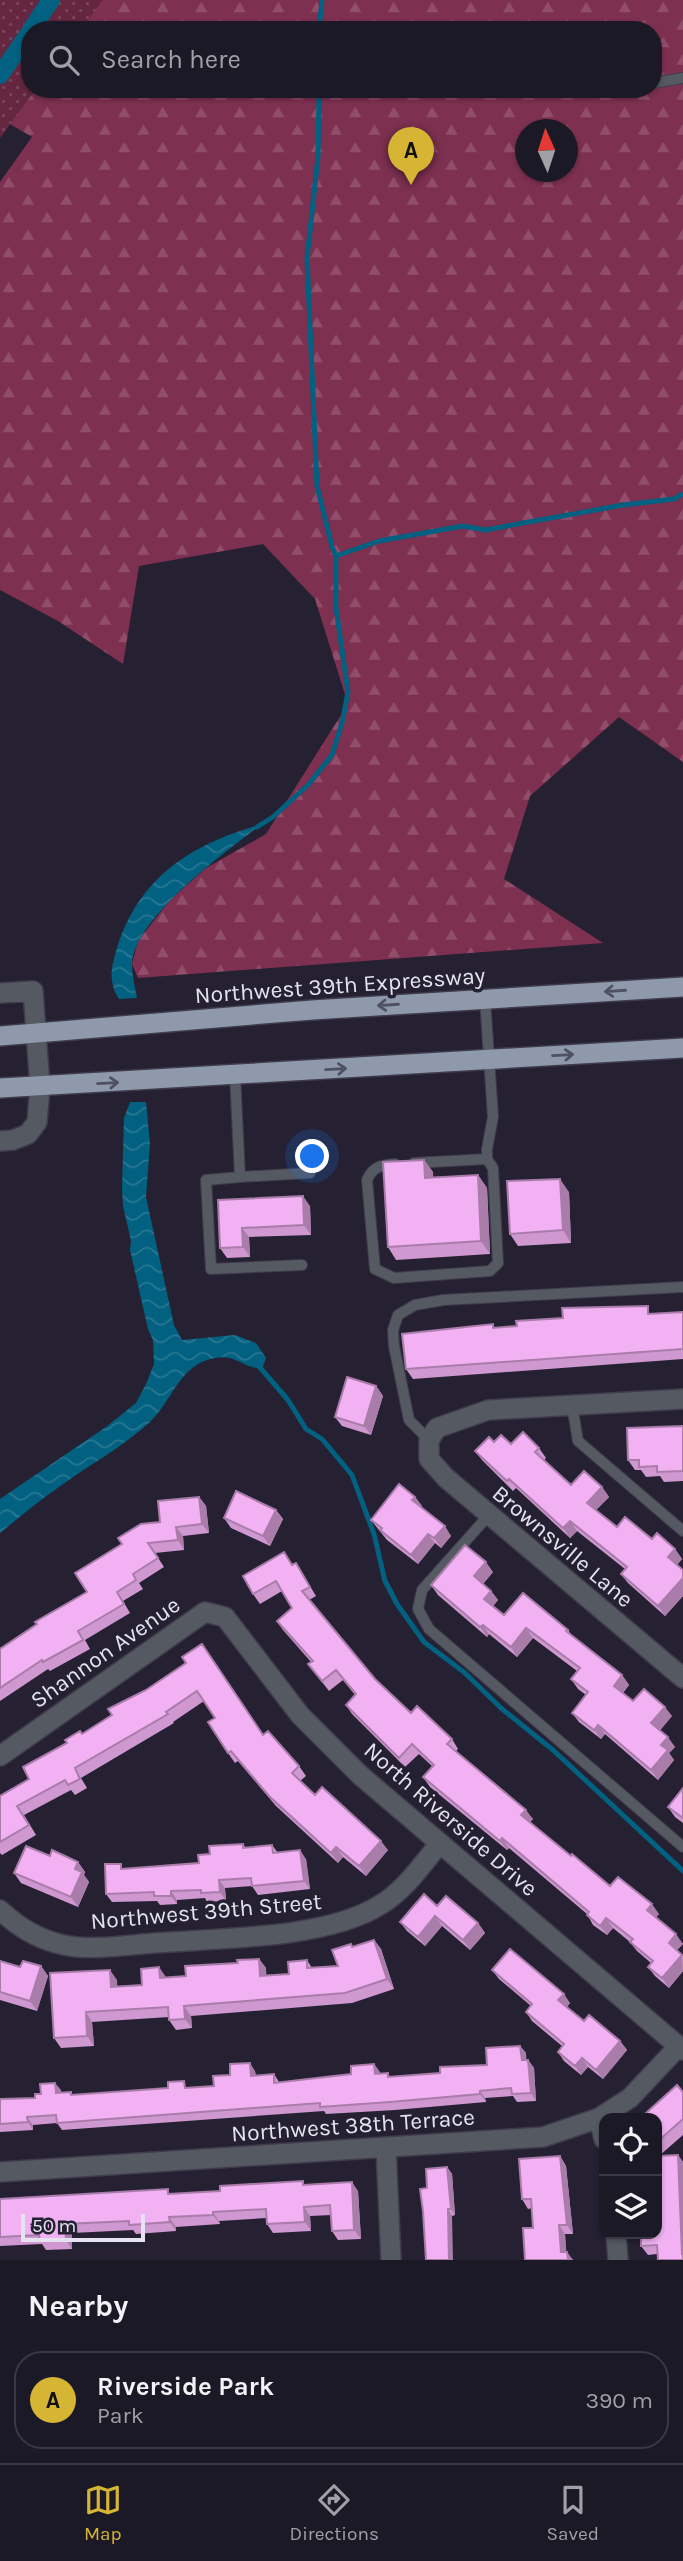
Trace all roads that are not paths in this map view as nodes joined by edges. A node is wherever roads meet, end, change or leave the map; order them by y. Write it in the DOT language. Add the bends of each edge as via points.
graph roads {
  1 [pos="683,78"];
  2 [pos="662,82"];
  3 [pos="683,987"];
  4 [pos="0,993"];
  5 [pos="485,999"];
  6 [pos="37,1032"];
  7 [pos="0,1036"];
  8 [pos="683,1048"];
  9 [pos="489,1060"];
  10 [pos="235,1075"];
  11 [pos="40,1087"];
  12 [pos="0,1088"];
  13 [pos="0,1142"];
  14 [pos="488,1159"];
  15 [pos="310,1173"];
  16 [pos="240,1177"];
  17 [pos="302,1265"];
  18 [pos="683,1287"];
  19 [pos="683,1399"];
  20 [pos="572,1405"];
  21 [pos="429,1440"];
  22 [pos="488,1516"];
  23 [pos="683,1531"];
  24 [pos="205,1612"];
  25 [pos="683,1678"];
  26 [pos="0,1756"];
  27 [pos="439,1844"];
  28 [pos="683,1847"];
  29 [pos="0,1910"];
  30 [pos="681,2048"];
  31 [pos="598,2118"];
  32 [pos="599,2122"];
  33 [pos="386,2148"];
  34 [pos="0,2172"];
  35 [pos="616,2239"];
  36 [pos="391,2260"];
  37 [pos="618,2260"];
  1 -- 2 [label="lane"];
  3 -- 5 [label="highway, Northwest 39th Expressway, one-way"];
  4 -- 6 [label="street" via="33,991"];
  5 -- 6 [label="highway, Northwest 39th Expressway, one-way"];
  5 -- 9 [label="lane"];
  6 -- 7 [label="highway, Northwest 39th Expressway"];
  6 -- 11 [label="street"];
  9 -- 8 [label="highway, one-way"];
  10 -- 9 [label="highway, one-way"];
  9 -- 14 [label="lane" via="494,1117"];
  11 -- 10 [label="highway, one-way"];
  10 -- 16 [label="lane"];
  11 -- 12 [label="highway"];
  11 -- 13 [label="street" via="37,1122 28,1134"];
  14 -- 14 [label="lane" via="382,1165 371,1171 366,1180 375,1269 394,1278 491,1271 498,1263"];
  15 -- 16 [label="lane"];
  16 -- 17 [label="lane" via="205,1180 211,1269"];
  18 -- 21 [label="lane" via="443,1300 415,1305 398,1315 394,1346 409,1420"];
  19 -- 20 [label="street"];
  20 -- 21 [label="street" via="488,1410 438,1428"];
  20 -- 23 [label="lane" via="578,1441"];
  21 -- 22 [label="street, Brownsville Lane" via="429,1459"];
  22 -- 25 [label="street, Brownsville Lane"];
  22 -- 28 [label="lane" via="422,1590 418,1609 429,1629"];
  24 -- 26 [label="street, Shannon Avenue"];
  24 -- 27 [label="street, North Riverside Drive" via="225,1617 300,1715"];
  27 -- 29 [label="street, Northwest 39th Street" via="381,1905 313,1929 66,1946 39,1937"];
  27 -- 30 [label="street, North Riverside Drive"];
  30 -- 31 [label="street, Northwest 38th Terrace" via="630,2098"];
  31 -- 32 [label="street"];
  31 -- 33 [label="street, Northwest 38th Terrace" via="542,2137"];
  33 -- 34 [label="street, Northwest 38th Terrace"];
  33 -- 36 [label="street"];
  35 -- 37 [label="street"];
}
